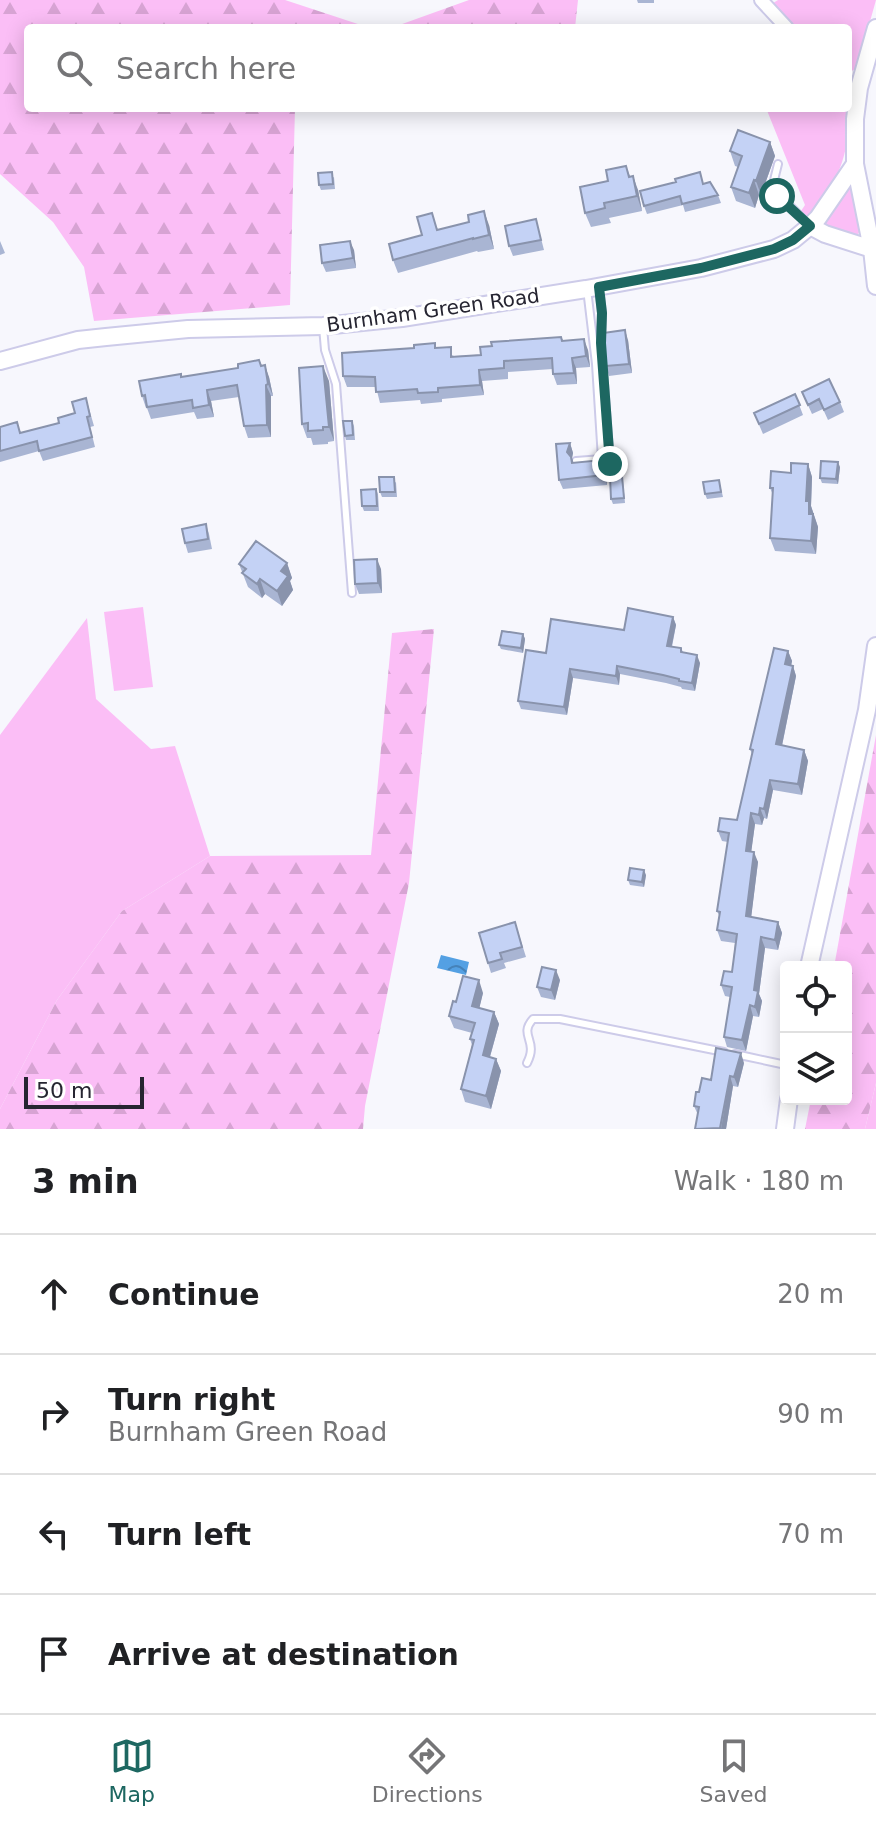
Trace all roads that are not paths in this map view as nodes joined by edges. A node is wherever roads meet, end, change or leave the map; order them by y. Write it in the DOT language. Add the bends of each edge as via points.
graph roads {
  1 [pos="761,0"];
  2 [pos="783,24"];
  3 [pos="876,28"];
  4 [pos="854,87"];
  5 [pos="778,164"];
  6 [pos="855,164"];
  7 [pos="810,226"];
  8 [pos="872,249"];
  9 [pos="876,284"];
  10 [pos="592,288"];
  11 [pos="323,326"];
  12 [pos="0,361"];
  13 [pos="576,461"];
  14 [pos="617,478"];
  15 [pos="352,593"];
  16 [pos="876,646"];
  17 [pos="810,961"];
  18 [pos="527,1063"];
  19 [pos="780,1064"];
  20 [pos="788,1105"];
  21 [pos="785,1129"];
  1 -- 2 [label="street"];
  3 -- 4 [label="street"];
  4 -- 6 [label="street"];
  5 -- 7 [label="lane" via="772,188"];
  6 -- 7 [label="street, Burnham Green Road"];
  6 -- 8 [label="street"];
  7 -- 8 [label="street"];
  7 -- 10 [label="street, Burnham Green Road" via="774,249"];
  8 -- 9 [label="street"];
  10 -- 11 [label="street, Burnham Green Road"];
  10 -- 13 [label="lane" via="602,459"];
  10 -- 14 [label="lane" via="602,313 610,464"];
  11 -- 12 [label="street, Burnham Green Road" via="188,329 78,340"];
  11 -- 15 [label="lane" via="336,384"];
  16 -- 17 [label="street" via="867,710"];
  18 -- 19 [label="lane" via="532,1045 527,1026 533,1019 560,1019"];
  20 -- 21 [label="street"];
}
